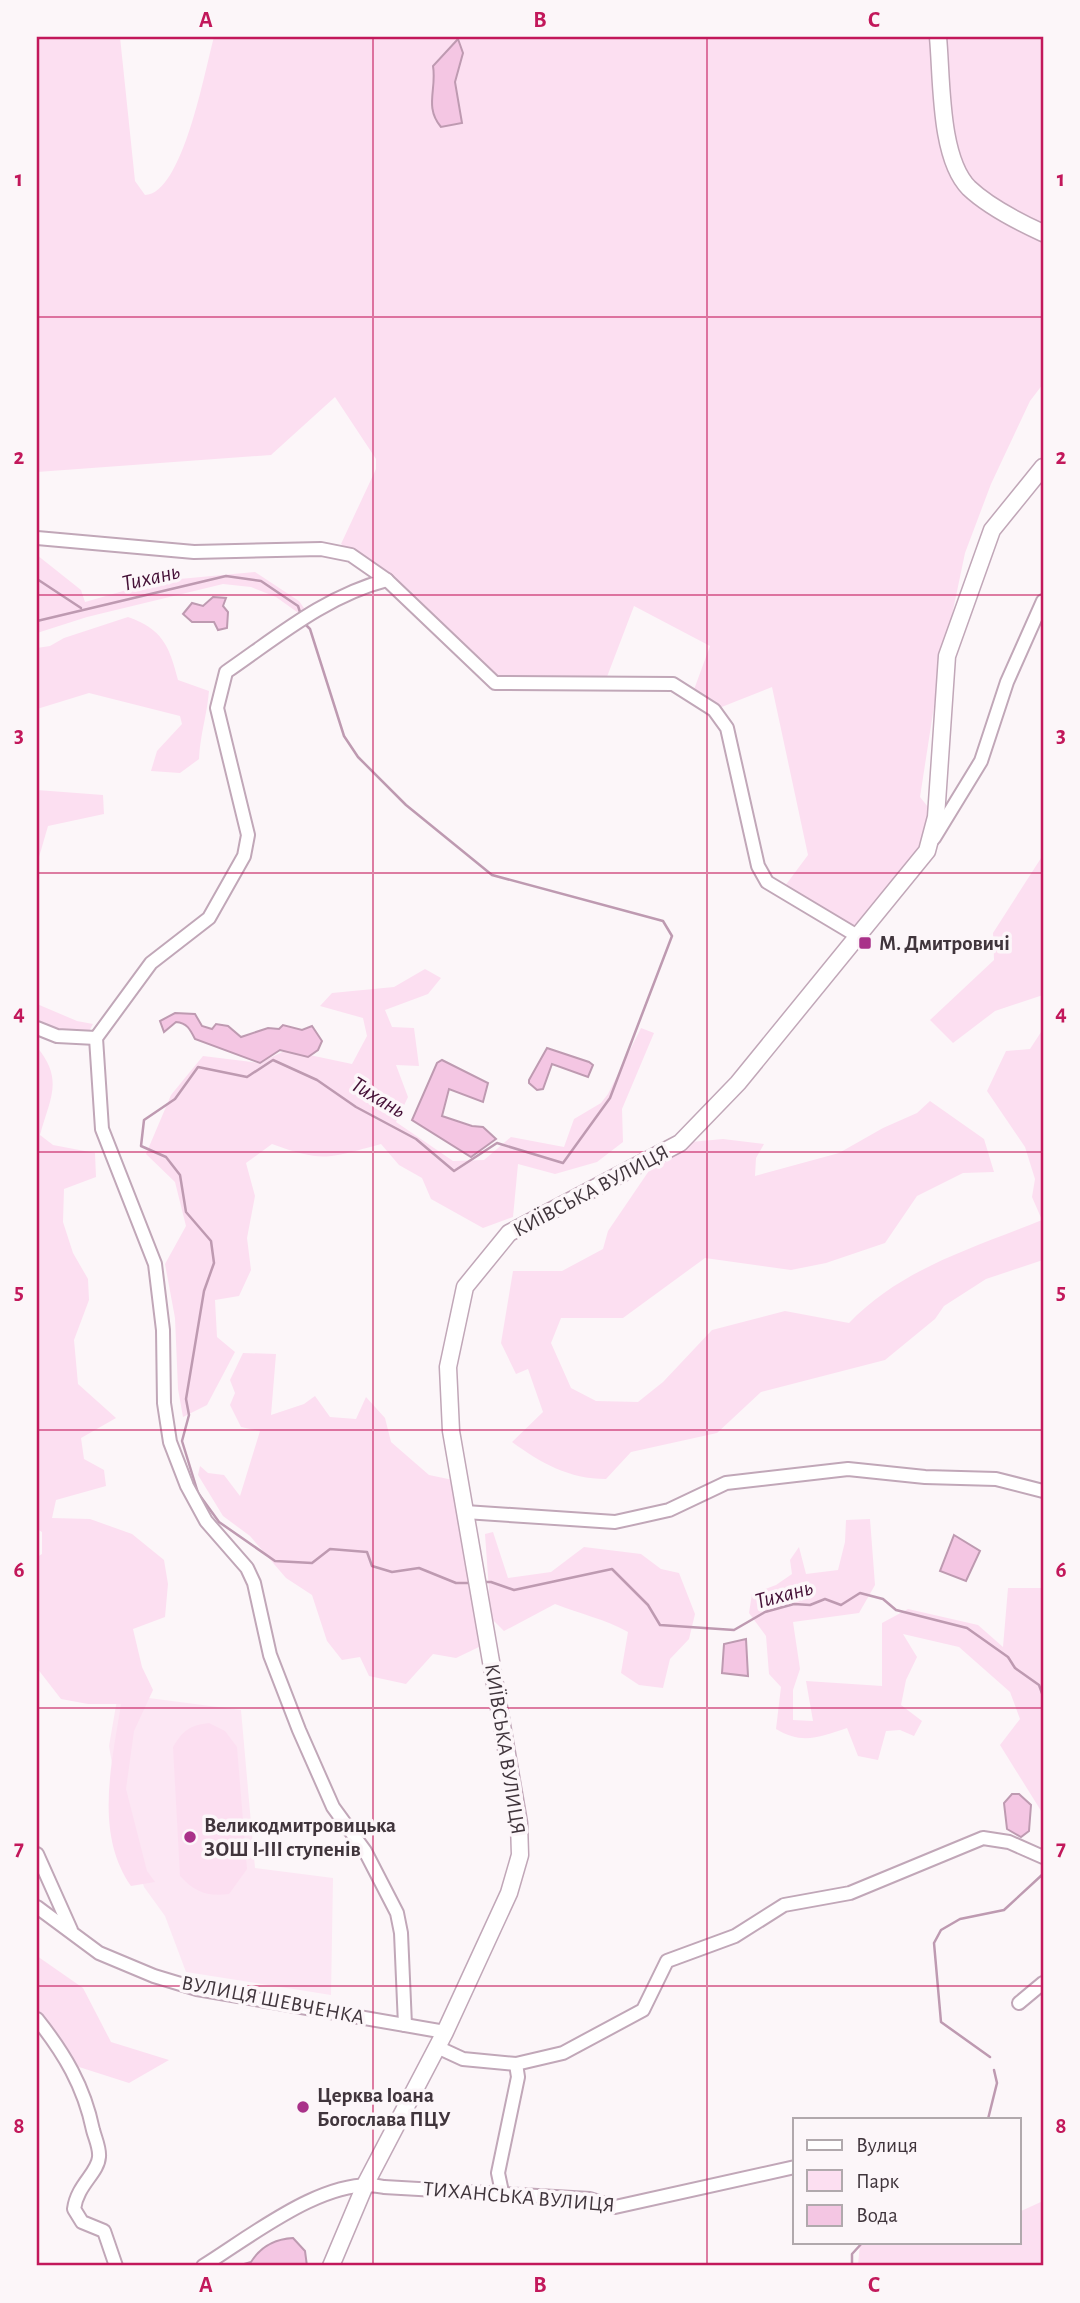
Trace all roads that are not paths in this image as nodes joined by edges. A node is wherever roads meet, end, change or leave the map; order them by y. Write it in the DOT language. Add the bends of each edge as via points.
graph roads {
  1 [pos="939,37"];
  2 [pos="1043,233"];
  3 [pos="1043,467"];
  4 [pos="37,538"];
  5 [pos="387,580"];
  6 [pos="1043,601"];
  7 [pos="927,851"];
  8 [pos="859,937"];
  9 [pos="37,1028"];
  10 [pos="96,1038"];
  11 [pos="1043,1491"];
  12 [pos="465,1512"];
  13 [pos="37,1854"];
  14 [pos="1043,1857"];
  15 [pos="37,1907"];
  16 [pos="73,1934"];
  17 [pos="1043,1983"];
  18 [pos="1019,2003"];
  19 [pos="37,2019"];
  20 [pos="405,2025"];
  21 [pos="445,2032"];
  22 [pos="437,2048"];
  23 [pos="516,2064"];
  24 [pos="793,2167"];
  25 [pos="366,2183"];
  26 [pos="502,2192"];
  27 [pos="116,2266"];
  28 [pos="203,2266"];
  29 [pos="331,2266"];
  1 -- 2 [label="main road" via="947,147 968,187"];
  3 -- 7 [label="main road, КИЇВСЬКА ВУЛИЦЯ" via="992,530 947,656 936,817"];
  4 -- 5 [label="street" via="194,552 321,549 351,555"];
  5 -- 8 [label="street" via="495,683 673,684 714,710 727,728 758,866 767,882"];
  5 -- 10 [label="street" via="317,607 226,672 218,708 248,835 244,856 209,918 151,963"];
  6 -- 7 [label="street" via="1007,682 981,761"];
  7 -- 8 [label="main road, КИЇВСЬКА ВУЛИЦЯ"];
  8 -- 12 [label="main road, КИЇВСЬКА ВУЛИЦЯ" via="738,1083 680,1143 509,1233 465,1287 448,1367 451,1431"];
  9 -- 10 [label="street" via="57,1036"];
  10 -- 20 [label="street" via="102,1129 155,1264 170,1442 206,1521 247,1568 270,1656 299,1730 334,1807 365,1851 397,1913"];
  11 -- 12 [label="street" via="996,1479 848,1469 726,1483 668,1510 615,1522"];
  12 -- 21 [label="main road, КИЇВСЬКА ВУЛИЦЯ" via="519,1823 520,1855 509,1893"];
  13 -- 16 [label="street"];
  14 -- 23 [label="street" via="1009,1842 983,1838 850,1893 784,1905 735,1936 667,1961 643,2010 563,2053"];
  15 -- 16 [label="street, ВУЛИЦЯ ШЕВЧЕНКА"];
  16 -- 20 [label="street, ВУЛИЦЯ ШЕВЧЕНКА" via="99,1953 197,1989"];
  17 -- 18 [label="street"];
  19 -- 27 [label="street" via="77,2077 99,2156 95,2170 75,2195 74,2209 82,2222 104,2231"];
  20 -- 21 [label="street, ВУЛИЦЯ ШЕВЧЕНКА"];
  21 -- 22 [label="main road, КИЇВСЬКА ВУЛИЦЯ"];
  22 -- 23 [label="street" via="463,2059"];
  22 -- 25 [label="main road, КИЇВСЬКА ВУЛИЦЯ"];
  23 -- 26 [label="street" via="518,2077 498,2173"];
  24 -- 26 [label="street, ТИХАНСЬКА ВУЛИЦЯ" via="615,2207 590,2199"];
  25 -- 26 [label="street, ТИХАНСЬКА ВУЛИЦЯ"];
  25 -- 28 [label="street" via="295,2209"];
  25 -- 29 [label="main road, КИЇВСЬКА ВУЛИЦЯ"];
}
